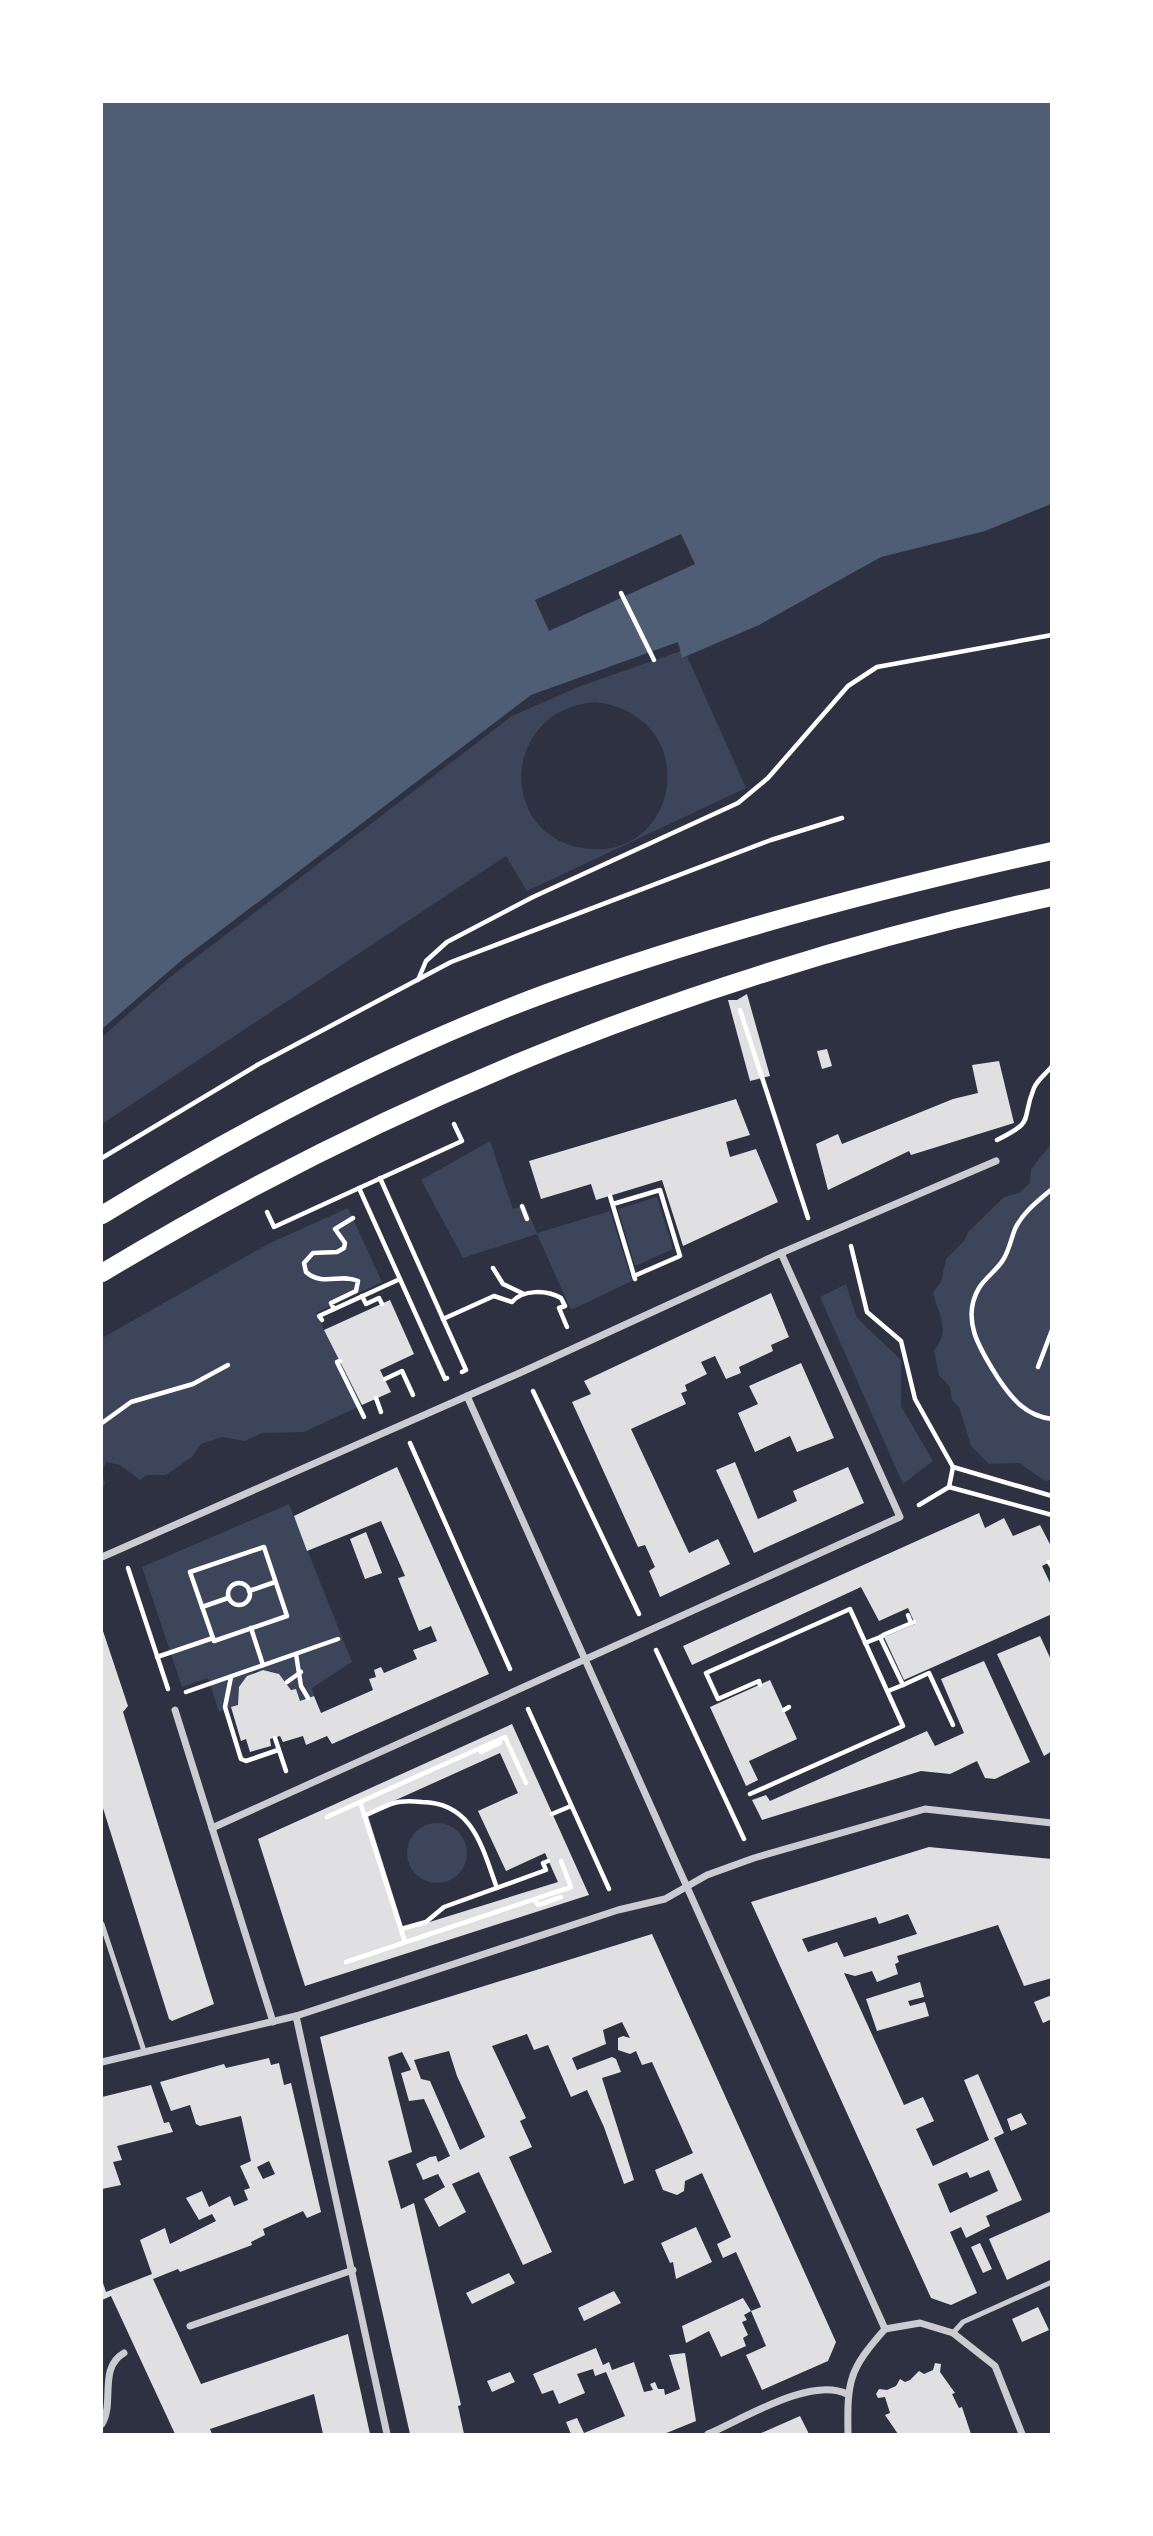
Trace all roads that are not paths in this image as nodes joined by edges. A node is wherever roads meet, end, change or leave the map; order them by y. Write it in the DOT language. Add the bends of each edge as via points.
graph roads {
  1 [pos="1052,851"];
  2 [pos="1052,897"];
  3 [pos="996,1161"];
  4 [pos="102,1215"];
  5 [pos="781,1253"];
  6 [pos="102,1273"];
  7 [pos="467,1396"];
  8 [pos="102,1557"];
  9 [pos="583,1660"];
  10 [pos="176,1710"];
  11 [pos="1052,1823"];
  12 [pos="212,1828"];
  13 [pos="686,1887"];
  14 [pos="102,1924"];
  15 [pos="296,2016"];
  16 [pos="273,2022"];
  17 [pos="144,2050"];
  18 [pos="102,2062"];
  19 [pos="353,2270"];
  20 [pos="1052,2282"];
  21 [pos="190,2326"];
  22 [pos="885,2329"];
  23 [pos="953,2333"];
  24 [pos="124,2353"];
  25 [pos="847,2394"];
  26 [pos="102,2424"];
  27 [pos="387,2434"];
  28 [pos="708,2434"];
  29 [pos="848,2434"];
  30 [pos="1022,2434"];
  1 -- 4 [label="main road" via="824,904 544,995 314,1097"];
  2 -- 6 [label="main road" via="828,952 682,998 561,1043 349,1136"];
  3 -- 5 [label="street"];
  5 -- 7 [label="street"];
  5 -- 9 [label="street" via="900,1517"];
  7 -- 8 [label="street"];
  7 -- 9 [label="street"];
  9 -- 12 [label="street"];
  9 -- 13 [label="street"];
  10 -- 12 [label="street"];
  11 -- 13 [label="street" via="925,1809 754,1857"];
  12 -- 16 [label="street"];
  13 -- 15 [label="street" via="665,1899 618,1910"];
  13 -- 22 [label="street"];
  14 -- 17 [label="lane"];
  15 -- 16 [label="street"];
  15 -- 19 [label="street"];
  16 -- 17 [label="street"];
  17 -- 18 [label="street"];
  19 -- 21 [label="street"];
  19 -- 27 [label="street"];
  20 -- 23 [label="lane" via="963,2322"];
  22 -- 23 [label="street" via="920,2323"];
  22 -- 25 [label="street" via="858,2360"];
  23 -- 30 [label="street" via="995,2366"];
  24 -- 26 [label="street" via="112,2364 109,2407"];
  25 -- 28 [label="street" via="838,2389 808,2390"];
  25 -- 29 [label="street"];
}
